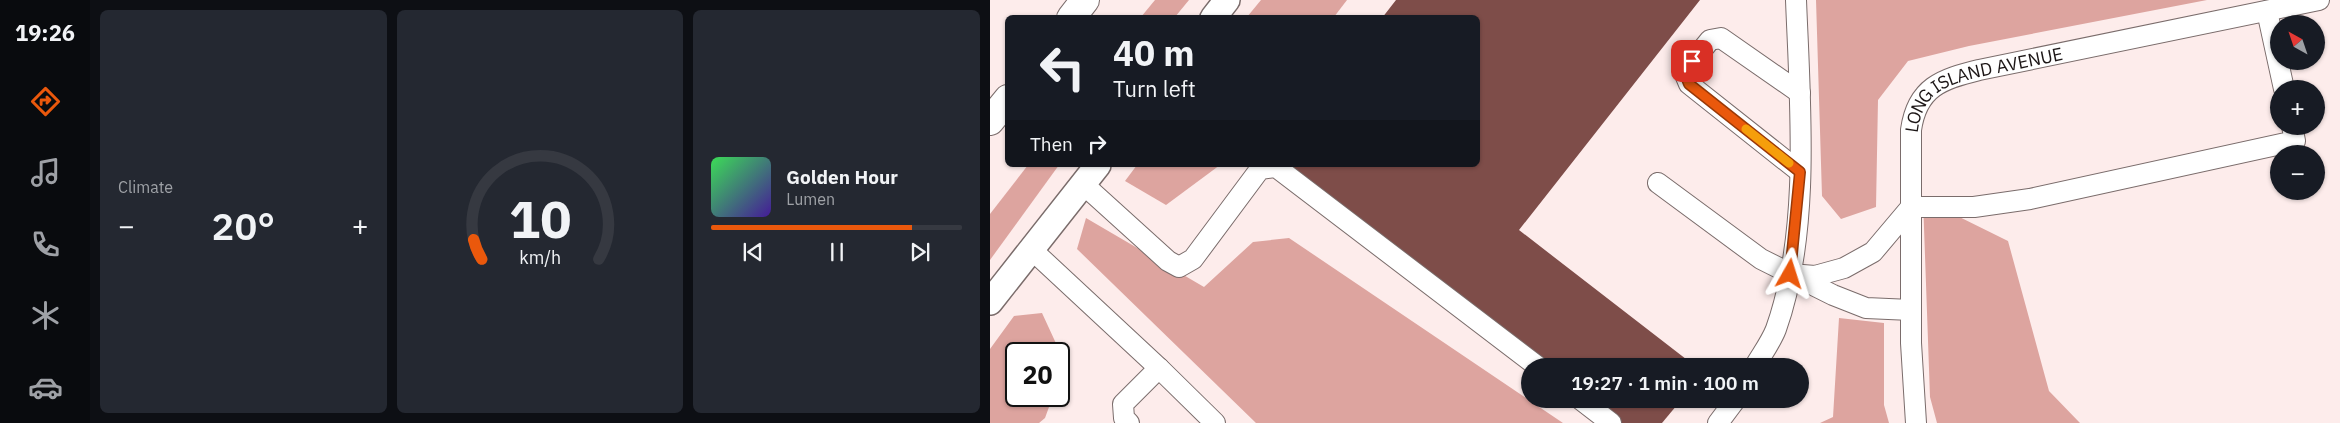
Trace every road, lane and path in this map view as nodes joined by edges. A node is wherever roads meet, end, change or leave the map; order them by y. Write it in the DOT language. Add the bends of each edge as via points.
graph roads {
  1 [pos="1085,0"];
  2 [pos="1227,0"];
  3 [pos="1796,0"];
  4 [pos="2319,0"];
  5 [pos="2267,11"];
  6 [pos="1073,15"];
  7 [pos="1215,15"];
  8 [pos="2282,80"];
  9 [pos="1800,93"];
  10 [pos="1005,102"];
  11 [pos="990,121"];
  12 [pos="2294,135"];
  13 [pos="1800,172"];
  14 [pos="1090,174"];
  15 [pos="1658,183"];
  16 [pos="1912,207"];
  17 [pos="1031,250"];
  18 [pos="1790,274"];
  19 [pos="990,302"];
  20 [pos="1911,310"];
  21 [pos="1527,358"];
  22 [pos="1760,358"];
  23 [pos="1159,368"];
  24 [pos="1592,408"];
  25 [pos="1729,408"];
  26 [pos="1129,423"];
  27 [pos="1214,423"];
  28 [pos="1611,423"];
  29 [pos="1718,423"];
  30 [pos="1916,423"];
  1 -- 6 [label="highway"];
  2 -- 7 [label="main road"];
  3 -- 9 [label="street"];
  4 -- 5 [label="street, LONG ISLAND AVENUE"];
  5 -- 8 [label="street"];
  5 -- 16 [label="street, LONG ISLAND AVENUE" via="1979,70 1940,82 1923,96 1912,119"];
  9 -- 13 [label="street"];
  9 -- 13 [label="street" via="1721,38 1710,40 1684,72 1689,84"];
  10 -- 11 [label="highway"];
  12 -- 16 [label="street" via="2295,141 2030,199 1974,207"];
  13 -- 18 [label="street"];
  14 -- 17 [label="main road"];
  14 -- 21 [label="street" via="1168,261 1179,268 1193,259 1260,169 1276,167"];
  15 -- 18 [label="street" via="1761,259"];
  16 -- 18 [label="street" via="1873,252 1844,268 1815,276"];
  16 -- 20 [label="street, LONG ISLAND AVENUE"];
  17 -- 19 [label="main road"];
  17 -- 23 [label="street"];
  18 -- 20 [label="street" via="1866,308"];
  18 -- 22 [label="street" via="1775,331"];
  20 -- 30 [label="street, LONG ISLAND AVENUE" via="1912,392"];
  23 -- 26 [label="street" via="1123,404 1124,418"];
  23 -- 27 [label="street"];
  24 -- 28 [label="street"];
  25 -- 29 [label="street"];
}
